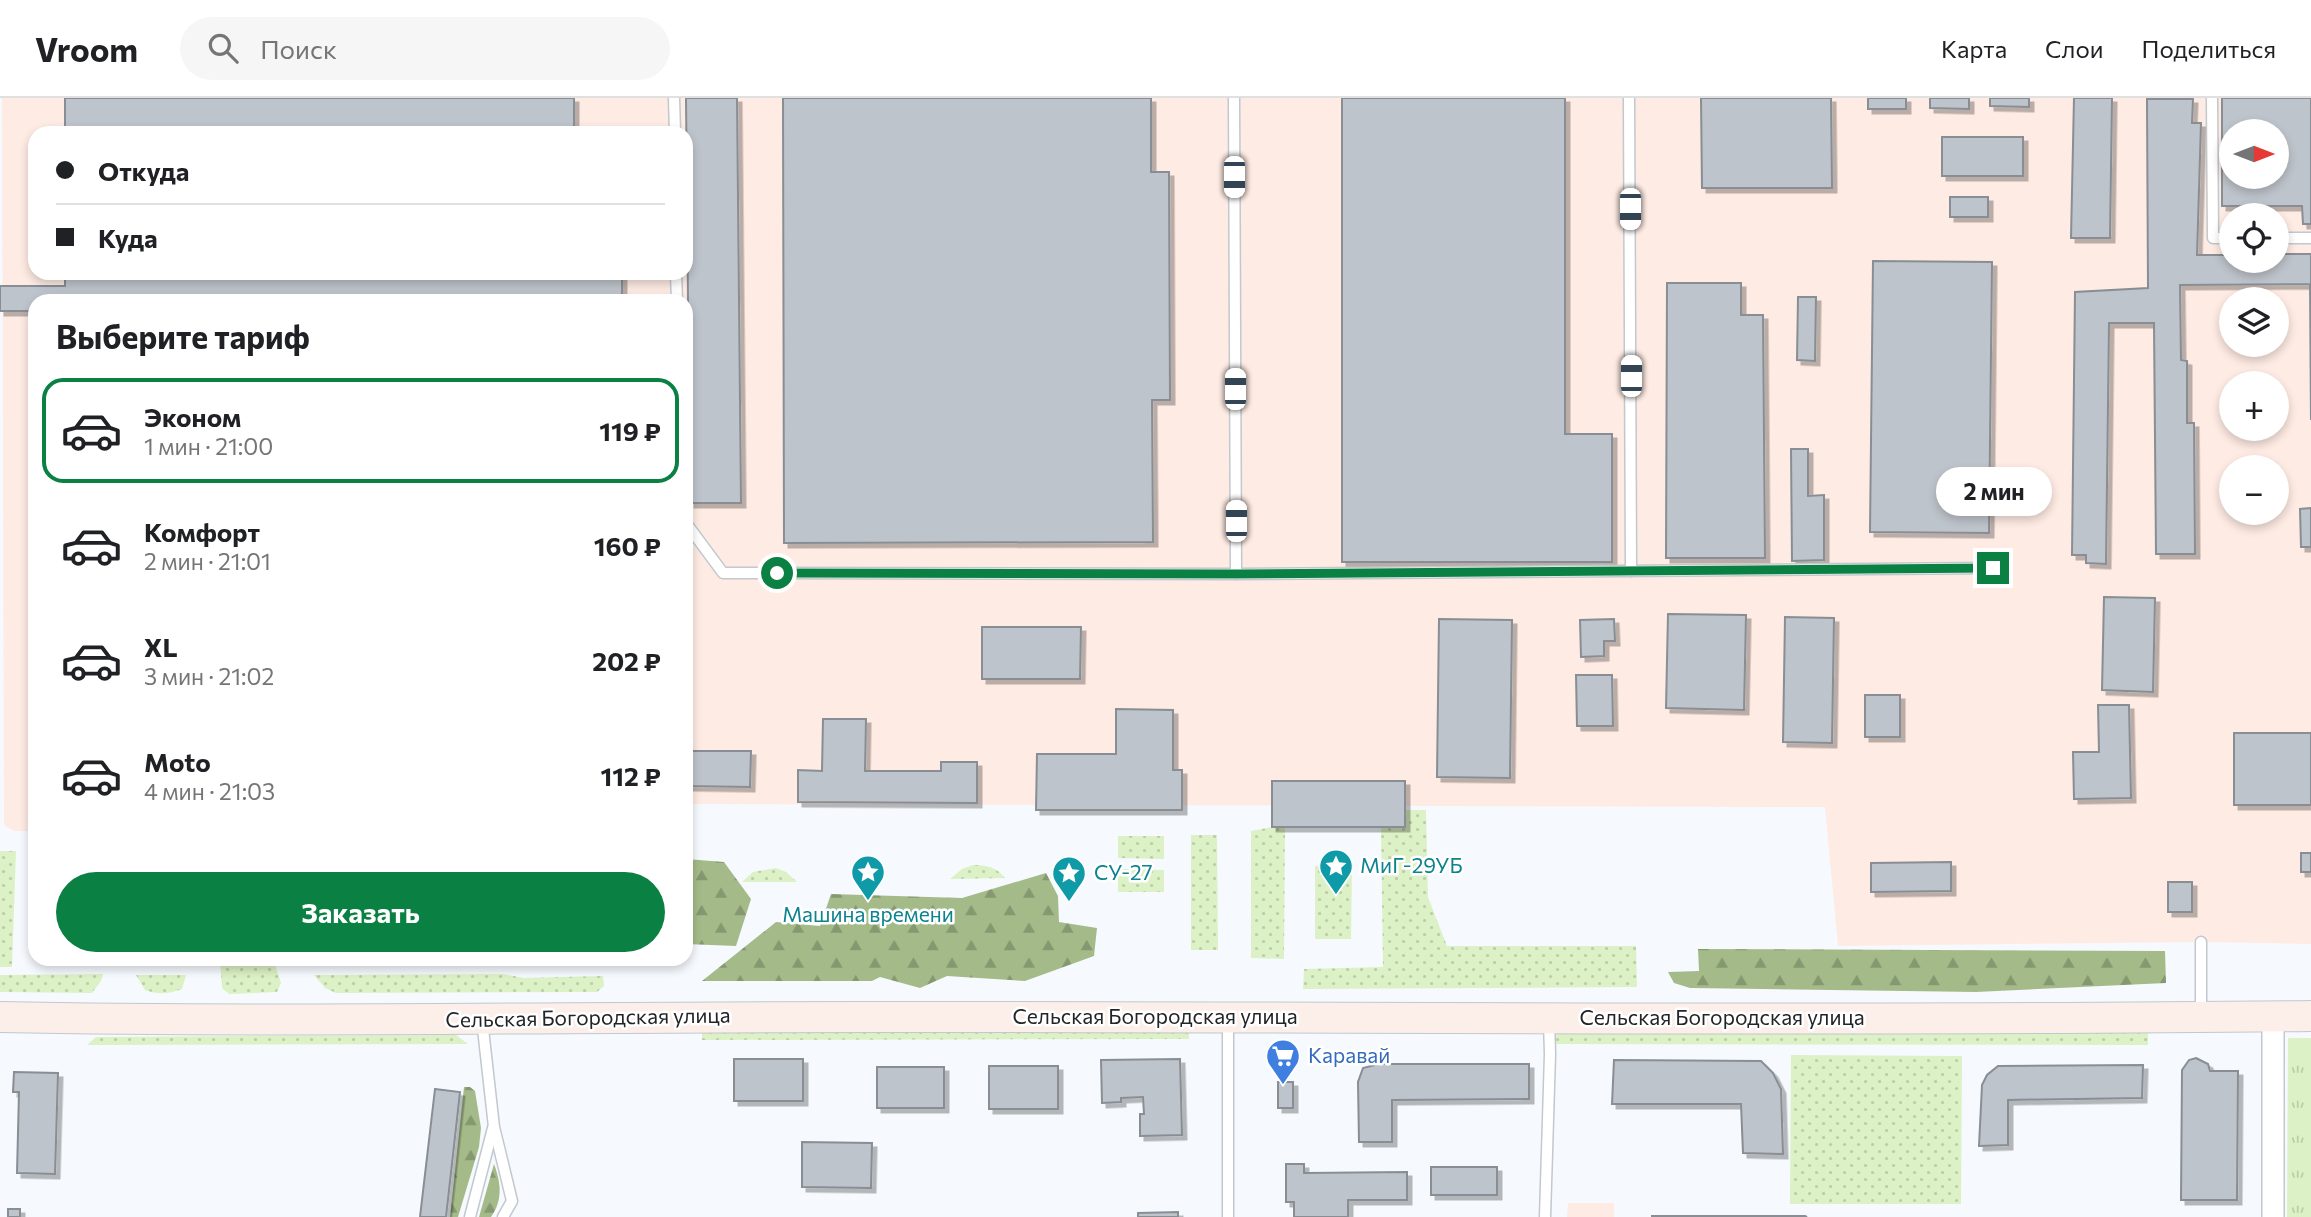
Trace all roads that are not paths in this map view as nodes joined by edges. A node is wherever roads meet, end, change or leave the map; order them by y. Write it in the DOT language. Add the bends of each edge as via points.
graph roads {
  1 [pos="674,98"];
  2 [pos="1234,98"];
  3 [pos="1629,98"];
  4 [pos="2212,98"];
  5 [pos="675,126"];
  6 [pos="2219,238"];
  7 [pos="2289,238"];
  8 [pos="2311,239"];
  9 [pos="693,532"];
  10 [pos="1993,568"];
  11 [pos="1631,571"];
  12 [pos="1236,574"];
  13 [pos="2202,942"];
  14 [pos="2311,1016"];
  15 [pos="0,1017"];
  16 [pos="1228,1017"];
  17 [pos="2201,1017"];
  18 [pos="2273,1017"];
  19 [pos="1549,1018"];
  20 [pos="482,1020"];
  21 [pos="494,1127"];
  22 [pos="470,1217"];
  23 [pos="503,1217"];
  24 [pos="1228,1217"];
  25 [pos="1545,1217"];
  26 [pos="2273,1217"];
  1 -- 5 [label="lane"];
  2 -- 12 [label="lane"];
  3 -- 11 [label="lane"];
  4 -- 6 [label="lane" via="2213,238"];
  7 -- 8 [label="lane"];
  9 -- 12 [label="lane" via="723,573"];
  10 -- 11 [label="lane"];
  11 -- 12 [label="lane"];
  13 -- 17 [label="lane"];
  14 -- 18 [label="main road, Сельская Богородская улица"];
  15 -- 20 [label="main road, Сельская Богородская улица"];
  16 -- 19 [label="main road, Сельская Богородская улица"];
  16 -- 20 [label="main road, Сельская Богородская улица"];
  16 -- 24 [label="lane"];
  17 -- 18 [label="main road, Сельская Богородская улица"];
  17 -- 19 [label="main road, Сельская Богородская улица"];
  18 -- 26 [label="street"];
  19 -- 25 [label="lane"];
  20 -- 21 [label="lane"];
  21 -- 22 [label="lane"];
  21 -- 23 [label="lane" via="512,1201"];
}
